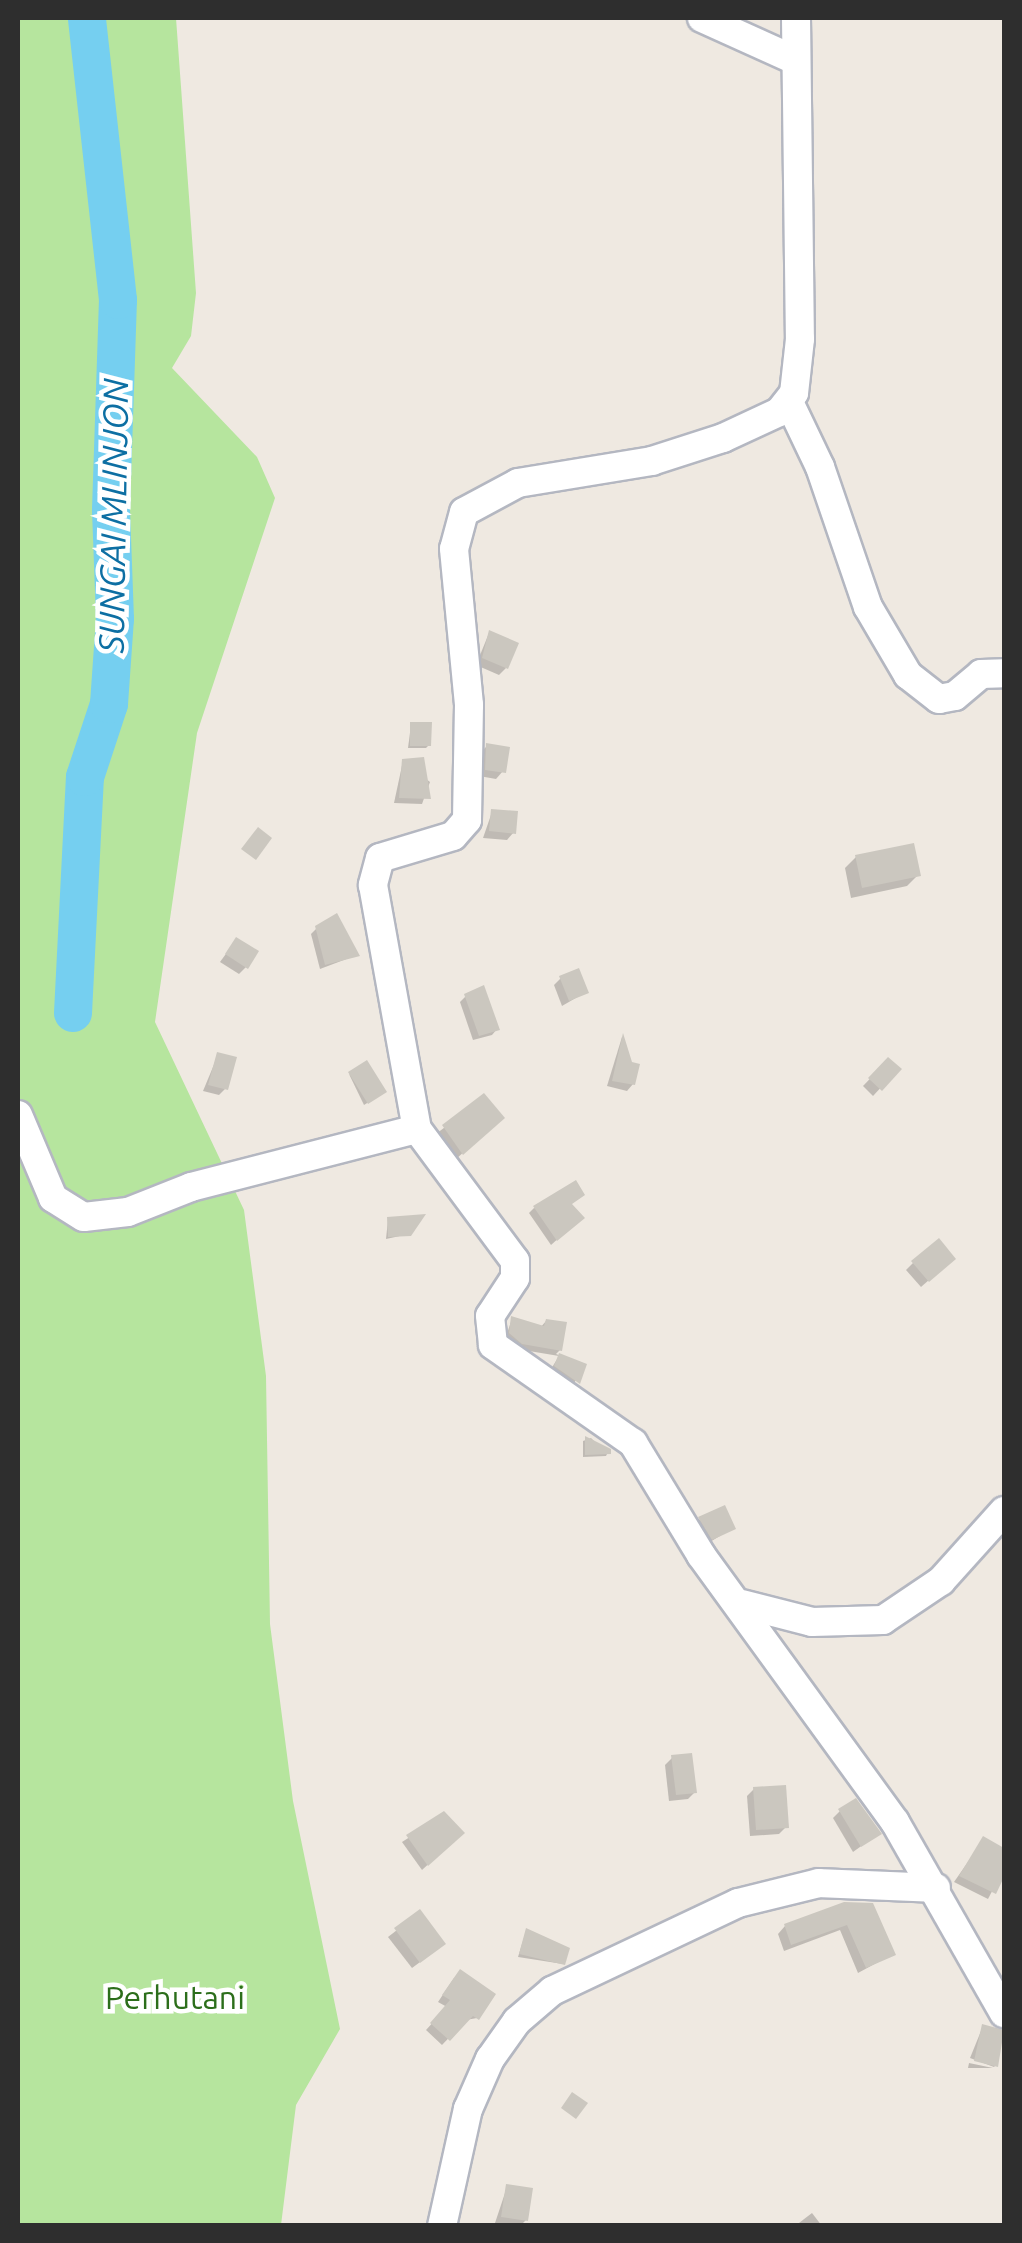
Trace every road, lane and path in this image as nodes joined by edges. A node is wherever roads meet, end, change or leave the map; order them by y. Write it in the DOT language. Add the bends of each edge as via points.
graph roads {
  1 [pos="702,18"];
  2 [pos="796,18"];
  3 [pos="795,60"];
  4 [pos="789,402"];
  5 [pos="1004,673"];
  6 [pos="18,1115"];
  7 [pos="417,1128"];
  8 [pos="1004,1512"];
  9 [pos="742,1604"];
  10 [pos="936,1888"];
  11 [pos="1004,2013"];
  12 [pos="442,2226"];
  1 -- 3 [label="street"];
  2 -- 3 [label="street"];
  3 -- 4 [label="street" via="800,339"];
  4 -- 5 [label="street" via="820,467 868,607 908,675 939,699 955,696 981,674"];
  4 -- 7 [label="street" via="758,424 652,461 503,488 474,502 457,522 469,705 467,820 446,840 390,851 372,875"];
  6 -- 7 [label="street" via="53,1198 84,1217 128,1212 191,1188"];
  7 -- 9 [label="street" via="515,1262 515,1278 490,1316 492,1345 633,1443 702,1555"];
  8 -- 9 [label="street" via="941,1581 883,1620 812,1622"];
  9 -- 10 [label="street"];
  10 -- 11 [label="street"];
  10 -- 12 [label="street" via="819,1883 738,1903 552,1991 517,2021 490,2059 468,2109"];
}
